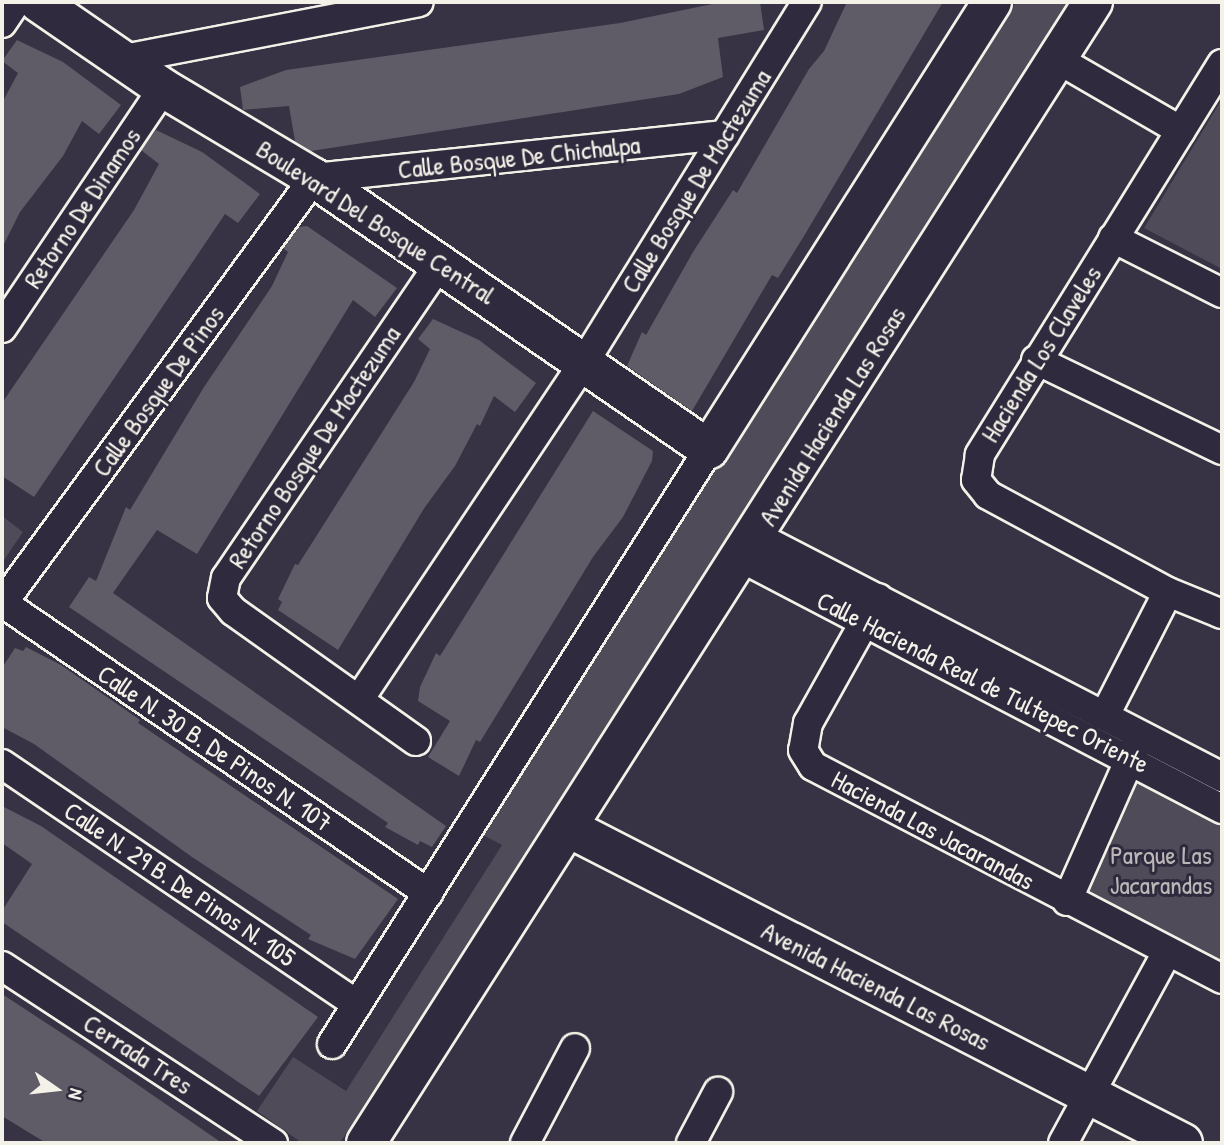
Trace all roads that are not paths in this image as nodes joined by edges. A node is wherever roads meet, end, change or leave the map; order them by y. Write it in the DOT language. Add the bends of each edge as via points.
graph roads {
  1 [pos="16,2"];
  2 [pos="38,2"];
  3 [pos="418,2"];
  4 [pos="807,2"];
  5 [pos="992,2"];
  6 [pos="1093,2"];
  7 [pos="2,23"];
  8 [pos="124,59"];
  9 [pos="1056,59"];
  10 [pos="1222,64"];
  11 [pos="163,88"];
  12 [pos="1181,131"];
  13 [pos="725,135"];
  14 [pos="314,178"];
  15 [pos="1113,238"];
  16 [pos="440,263"];
  17 [pos="1222,293"];
  18 [pos="2,328"];
  19 [pos="1036,360"];
  20 [pos="585,361"];
  21 [pos="709,449"];
  22 [pos="1222,450"];
  23 [pos="749,547"];
  24 [pos="1168,592"];
  25 [pos="2,604"];
  26 [pos="872,610"];
  27 [pos="1222,614"];
  28 [pos="360,698"];
  29 [pos="1105,715"];
  30 [pos="416,741"];
  31 [pos="1136,746"];
  32 [pos="2,764"];
  33 [pos="1222,777"];
  34 [pos="1222,809"];
  35 [pos="569,828"];
  36 [pos="428,893"];
  37 [pos="1066,901"];
  38 [pos="1167,952"];
  39 [pos="2,966"];
  40 [pos="1222,979"];
  41 [pos="358,1004"];
  42 [pos="332,1044"];
  43 [pos="575,1048"];
  44 [pos="718,1092"];
  45 [pos="1090,1096"];
  46 [pos="273,1143"];
  47 [pos="366,1143"];
  48 [pos="525,1143"];
  49 [pos="691,1143"];
  50 [pos="1063,1143"];
  51 [pos="1183,1143"];
  1 -- 7 [label="street"];
  2 -- 8 [label="street, Boulevard Del Bosque Central"];
  3 -- 8 [label="street"];
  4 -- 13 [label="street, Calle Bosque De Moctezuma"];
  5 -- 21 [label="street"];
  6 -- 9 [label="street, Avenida Hacienda Las Rosas"];
  8 -- 11 [label="street, Boulevard Del Bosque Central"];
  9 -- 12 [label="street"];
  9 -- 23 [label="street, Avenida Hacienda Las Rosas"];
  10 -- 12 [label="street, Hacienda Los Claveles"];
  11 -- 14 [label="street, Boulevard Del Bosque Central"];
  11 -- 18 [label="street, Retorno De Dinamos"];
  12 -- 15 [label="street, Hacienda Los Claveles"];
  13 -- 14 [label="street, Calle Bosque De Chichalpa"];
  13 -- 20 [label="street, Calle Bosque De Moctezuma"];
  14 -- 16 [label="street, Boulevard Del Bosque Central"];
  14 -- 25 [label="street, Calle Bosque De Pinos"];
  15 -- 17 [label="street"];
  15 -- 19 [label="street, Hacienda Los Claveles"];
  16 -- 20 [label="street, Boulevard Del Bosque Central"];
  16 -- 28 [label="street, Retorno Bosque De Moctezuma" via="226,578 222,598 233,611"];
  19 -- 22 [label="street"];
  19 -- 24 [label="street, Hacienda Los Claveles" via="979,455 976,480 988,495"];
  20 -- 21 [label="street, Boulevard Del Bosque Central"];
  20 -- 28 [label="street"];
  21 -- 36 [label="street"];
  23 -- 26 [label="street, Calle Hacienda Real de Tultepec Oriente"];
  23 -- 35 [label="street, Avenida Hacienda Las Rosas"];
  24 -- 27 [label="street, Hacienda Los Claveles"];
  24 -- 29 [label="street"];
  25 -- 36 [label="street, Calle N. 30 B. De Pinos N. 107"];
  26 -- 29 [label="street"];
  26 -- 31 [label="street, Calle Hacienda Real de Tultepec Oriente"];
  26 -- 37 [label="street, Hacienda Las Jacarandas" via="807,723 803,750 813,766"];
  28 -- 30 [label="street, Retorno Bosque De Moctezuma"];
  29 -- 31 [label="street"];
  31 -- 33 [label="street"];
  31 -- 34 [label="street, Calle Hacienda Real de Tultepec Oriente"];
  31 -- 37 [label="street, Hacienda Las Jacarandas"];
  32 -- 41 [label="street, Calle N. 29 B. De Pinos N. 105"];
  35 -- 45 [label="street, Avenida Hacienda Las Rosas"];
  35 -- 47 [label="street, Avenida Hacienda Las Rosas"];
  36 -- 41 [label="street"];
  37 -- 38 [label="street, Hacienda Las Jacarandas"];
  38 -- 40 [label="street, Hacienda Las Jacarandas"];
  38 -- 45 [label="street"];
  39 -- 46 [label="street, Cerrada Tres"];
  41 -- 42 [label="street"];
  43 -- 48 [label="street"];
  44 -- 49 [label="street"];
  45 -- 50 [label="street"];
  45 -- 51 [label="street, Avenida Hacienda Las Rosas"];
}
